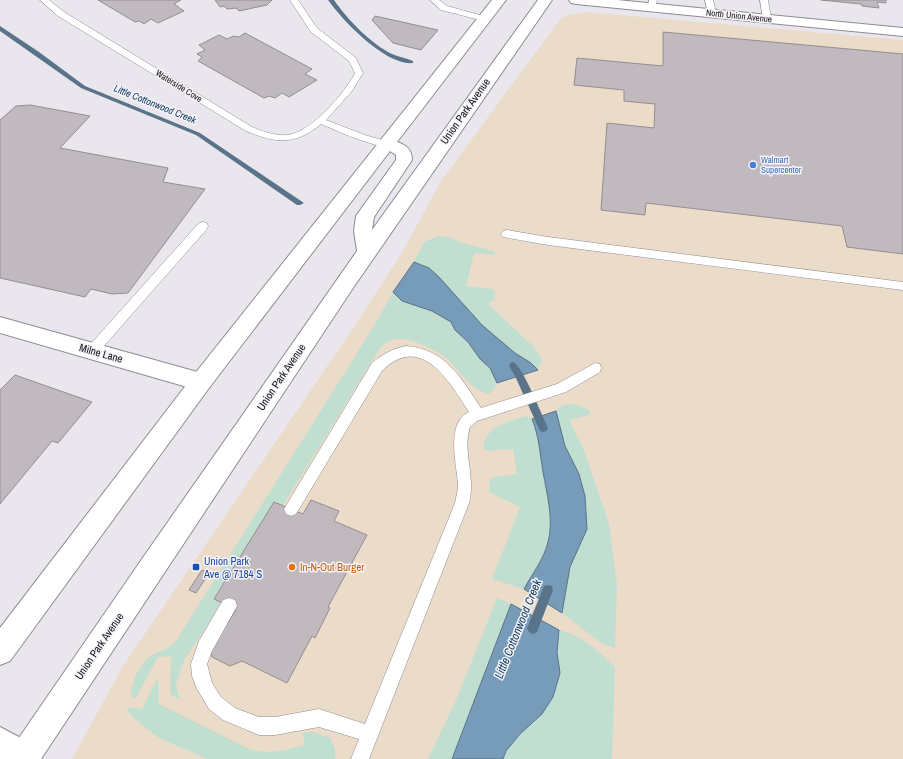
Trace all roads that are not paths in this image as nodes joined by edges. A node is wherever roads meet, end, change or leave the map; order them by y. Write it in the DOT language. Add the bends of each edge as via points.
graph roads {
  1 [pos="44,0"];
  2 [pos="294,0"];
  3 [pos="434,0"];
  4 [pos="499,0"];
  5 [pos="545,0"];
  6 [pos="576,0"];
  7 [pos="764,0"];
  8 [pos="652,4"];
  9 [pos="711,6"];
  10 [pos="767,18"];
  11 [pos="484,19"];
  12 [pos="903,32"];
  13 [pos="320,120"];
  14 [pos="386,144"];
  15 [pos="203,226"];
  16 [pos="507,234"];
  17 [pos="367,252"];
  18 [pos="903,286"];
  19 [pos="0,325"];
  20 [pos="92,351"];
  21 [pos="595,368"];
  22 [pos="201,382"];
  23 [pos="478,415"];
  24 [pos="291,510"];
  25 [pos="229,606"];
  26 [pos="0,651"];
  27 [pos="369,734"];
  28 [pos="19,754"];
  29 [pos="360,759"];
  1 -- 13 [label="lane, Waterside Cove" via="67,18 264,136 276,139 289,138 301,134"];
  2 -- 13 [label="lane, Waterside Cove" via="314,30 353,60 359,73 356,81"];
  3 -- 11 [label="lane" via="444,8"];
  4 -- 11 [label="main road"];
  5 -- 17 [label="main road, Union Park Avenue"];
  6 -- 8 [label="main road, North Union Avenue"];
  7 -- 10 [label="lane"];
  8 -- 9 [label="main road, North Union Avenue"];
  9 -- 10 [label="main road, North Union Avenue"];
  10 -- 12 [label="main road, North Union Avenue"];
  11 -- 14 [label="main road"];
  13 -- 14 [label="lane"];
  14 -- 17 [label="main road" via="404,153 404,160 365,216 363,231"];
  14 -- 22 [label="main road"];
  15 -- 20 [label="lane"];
  16 -- 18 [label="lane"];
  17 -- 28 [label="main road, Union Park Avenue"];
  19 -- 20 [label="main road, Milne Lane"];
  20 -- 22 [label="main road, Milne Lane"];
  21 -- 23 [label="lane" via="561,388"];
  22 -- 26 [label="main road"];
  23 -- 24 [label="lane" via="453,377 429,356 407,350 392,354 377,367"];
  23 -- 27 [label="lane" via="469,419 461,436 466,484 462,503"];
  25 -- 27 [label="lane" via="205,647 199,664 206,689 215,703 229,714 259,726 275,726 318,718"];
  27 -- 29 [label="lane"];
}
